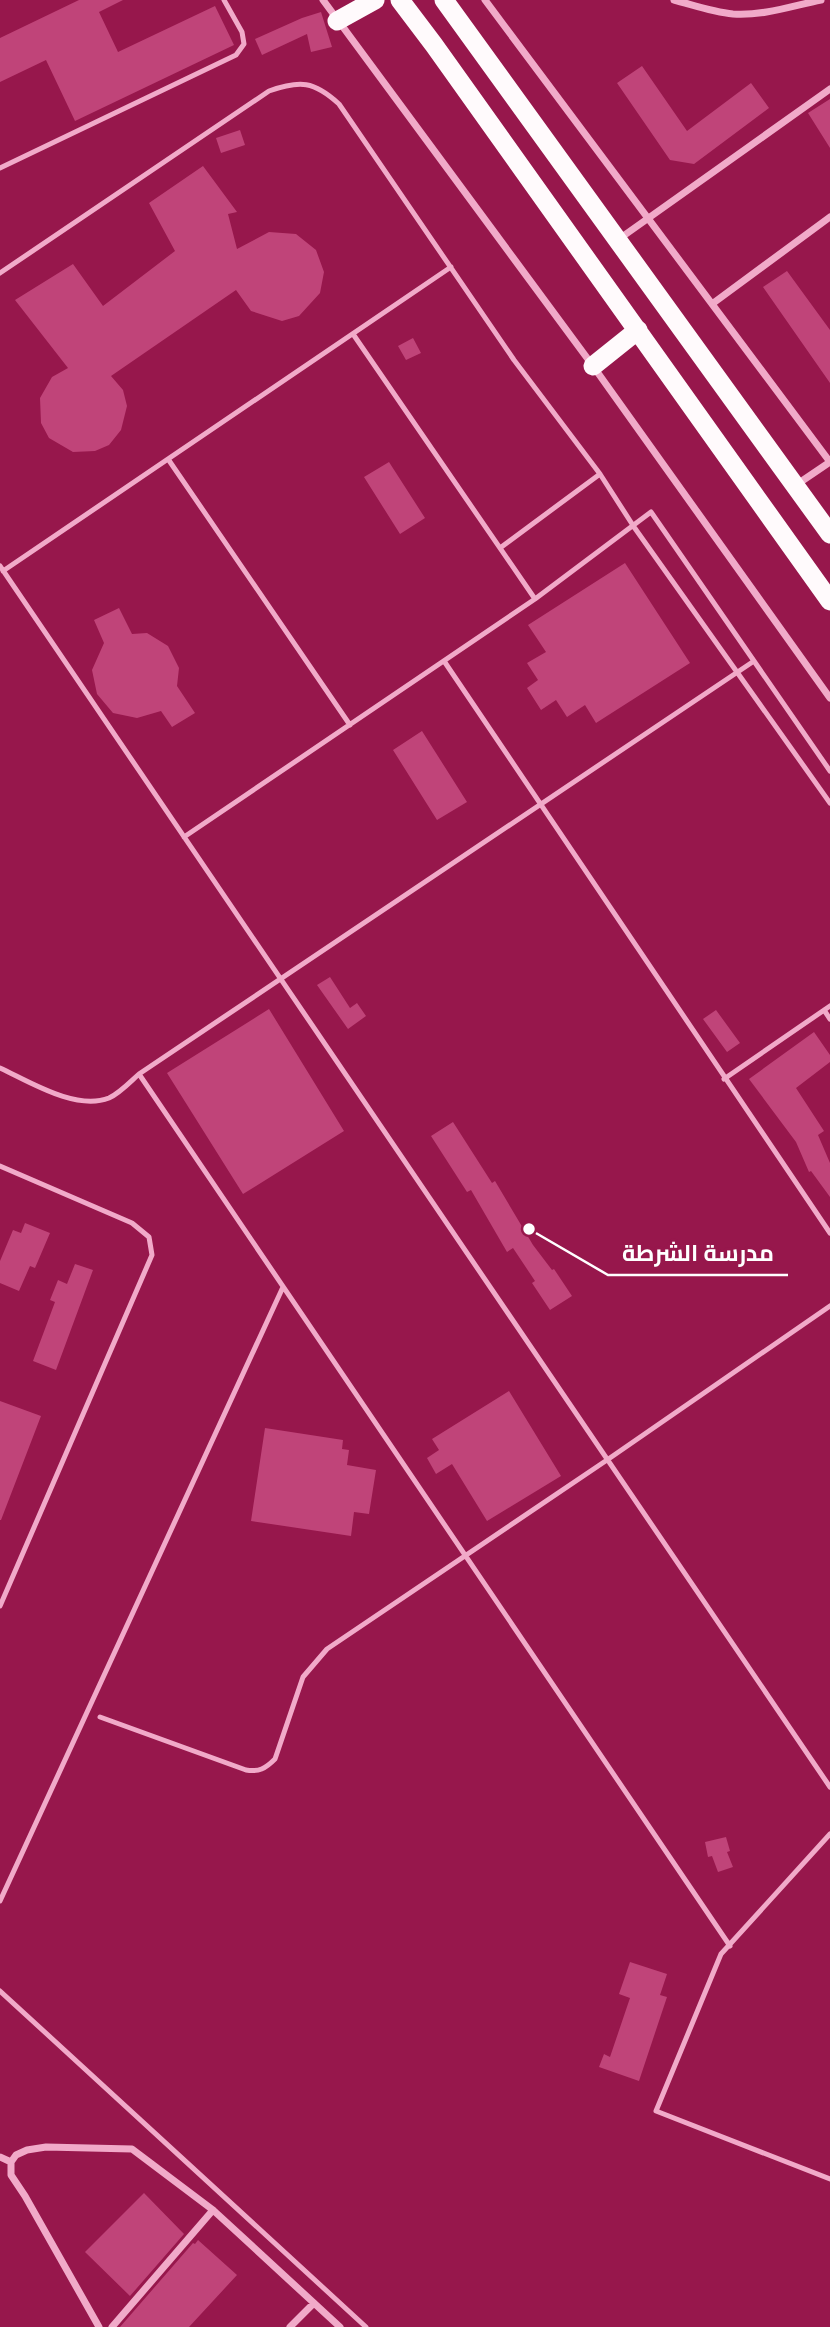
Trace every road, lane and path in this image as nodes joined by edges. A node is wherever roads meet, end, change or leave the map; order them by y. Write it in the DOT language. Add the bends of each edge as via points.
graph roads {
  1 [pos="224,0"];
  2 [pos="323,0"];
  3 [pos="375,0"];
  4 [pos="400,0"];
  5 [pos="444,0"];
  6 [pos="485,0"];
  7 [pos="674,0"];
  8 [pos="821,0"];
  9 [pos="337,21"];
  10 [pos="830,89"];
  11 [pos="0,168"];
  12 [pos="830,217"];
  13 [pos="648,218"];
  14 [pos="618,240"];
  15 [pos="451,267"];
  16 [pos="0,273"];
  17 [pos="712,304"];
  18 [pos="638,330"];
  19 [pos="353,334"];
  20 [pos="593,366"];
  21 [pos="168,459"];
  22 [pos="830,462"];
  23 [pos="600,474"];
  24 [pos="796,486"];
  25 [pos="634,527"];
  26 [pos="830,534"];
  27 [pos="500,548"];
  28 [pos="2,569"];
  29 [pos="535,600"];
  30 [pos="830,601"];
  31 [pos="444,661"];
  32 [pos="754,661"];
  33 [pos="738,672"];
  34 [pos="830,698"];
  35 [pos="350,725"];
  36 [pos="830,771"];
  37 [pos="830,803"];
  38 [pos="542,804"];
  39 [pos="184,837"];
  40 [pos="281,979"];
  41 [pos="827,1008"];
  42 [pos="830,1019"];
  43 [pos="0,1068"];
  44 [pos="139,1074"];
  45 [pos="724,1079"];
  46 [pos="0,1166"];
  47 [pos="830,1233"];
  48 [pos="284,1287"];
  49 [pos="830,1306"];
  50 [pos="607,1460"];
  51 [pos="466,1555"];
  52 [pos="0,1606"];
  53 [pos="100,1717"];
  54 [pos="830,1787"];
  55 [pos="830,1834"];
  56 [pos="0,1901"];
  57 [pos="730,1946"];
  58 [pos="0,1991"];
  59 [pos="0,2157"];
  60 [pos="11,2162"];
  61 [pos="830,2179"];
  62 [pos="213,2210"];
  63 [pos="314,2303"];
  64 [pos="99,2327"];
  65 [pos="112,2327"];
  66 [pos="290,2327"];
  67 [pos="340,2327"];
  68 [pos="366,2327"];
  1 -- 11 [label="lane" via="242,32 244,44 236,55"];
  2 -- 9 [label="street"];
  3 -- 9 [label="highway"];
  4 -- 18 [label="highway"];
  5 -- 14 [label="highway"];
  6 -- 13 [label="street"];
  7 -- 8 [label="street" via="746,14"];
  9 -- 20 [label="street"];
  10 -- 13 [label="street"];
  12 -- 17 [label="street"];
  13 -- 14 [label="street"];
  13 -- 17 [label="street"];
  14 -- 24 [label="highway"];
  15 -- 16 [label="lane" via="339,104 315,86 290,83 269,91"];
  15 -- 19 [label="lane"];
  15 -- 23 [label="lane"];
  17 -- 22 [label="street"];
  18 -- 20 [label="highway"];
  18 -- 30 [label="highway"];
  19 -- 21 [label="lane"];
  19 -- 27 [label="lane"];
  20 -- 34 [label="street"];
  21 -- 28 [label="lane"];
  21 -- 35 [label="lane"];
  22 -- 24 [label="street"];
  23 -- 25 [label="lane"];
  23 -- 27 [label="lane"];
  24 -- 26 [label="highway"];
  25 -- 29 [label="lane"];
  25 -- 32 [label="lane" via="651,512"];
  25 -- 33 [label="lane"];
  27 -- 29 [label="lane"];
  28 -- 39 [label="lane"];
  29 -- 31 [label="lane"];
  31 -- 35 [label="lane"];
  31 -- 38 [label="lane"];
  32 -- 33 [label="lane"];
  32 -- 36 [label="lane"];
  33 -- 37 [label="lane"];
  33 -- 38 [label="lane"];
  35 -- 39 [label="lane"];
  38 -- 40 [label="lane"];
  38 -- 45 [label="lane"];
  39 -- 40 [label="lane"];
  40 -- 44 [label="lane"];
  40 -- 50 [label="lane"];
  41 -- 42 [label="lane"];
  41 -- 45 [label="lane"];
  43 -- 44 [label="lane" via="70,1099 92,1103 111,1097"];
  44 -- 48 [label="lane"];
  45 -- 47 [label="lane"];
  46 -- 52 [label="lane" via="132,1223 149,1237 152,1255"];
  48 -- 51 [label="lane"];
  48 -- 56 [label="lane"];
  49 -- 50 [label="lane"];
  50 -- 51 [label="lane"];
  50 -- 54 [label="lane"];
  51 -- 53 [label="lane" via="320,1656 303,1677 275,1759 257,1772"];
  51 -- 57 [label="lane"];
  55 -- 57 [label="lane"];
  57 -- 61 [label="lane" via="721,1954 656,2111"];
  58 -- 68 [label="lane"];
  59 -- 60 [label="street"];
  60 -- 62 [label="street" via="27,2150 46,2147 132,2149"];
  60 -- 64 [label="street" via="11,2175"];
  62 -- 63 [label="street"];
  62 -- 65 [label="street"];
  63 -- 66 [label="street"];
  63 -- 67 [label="street"];
}
